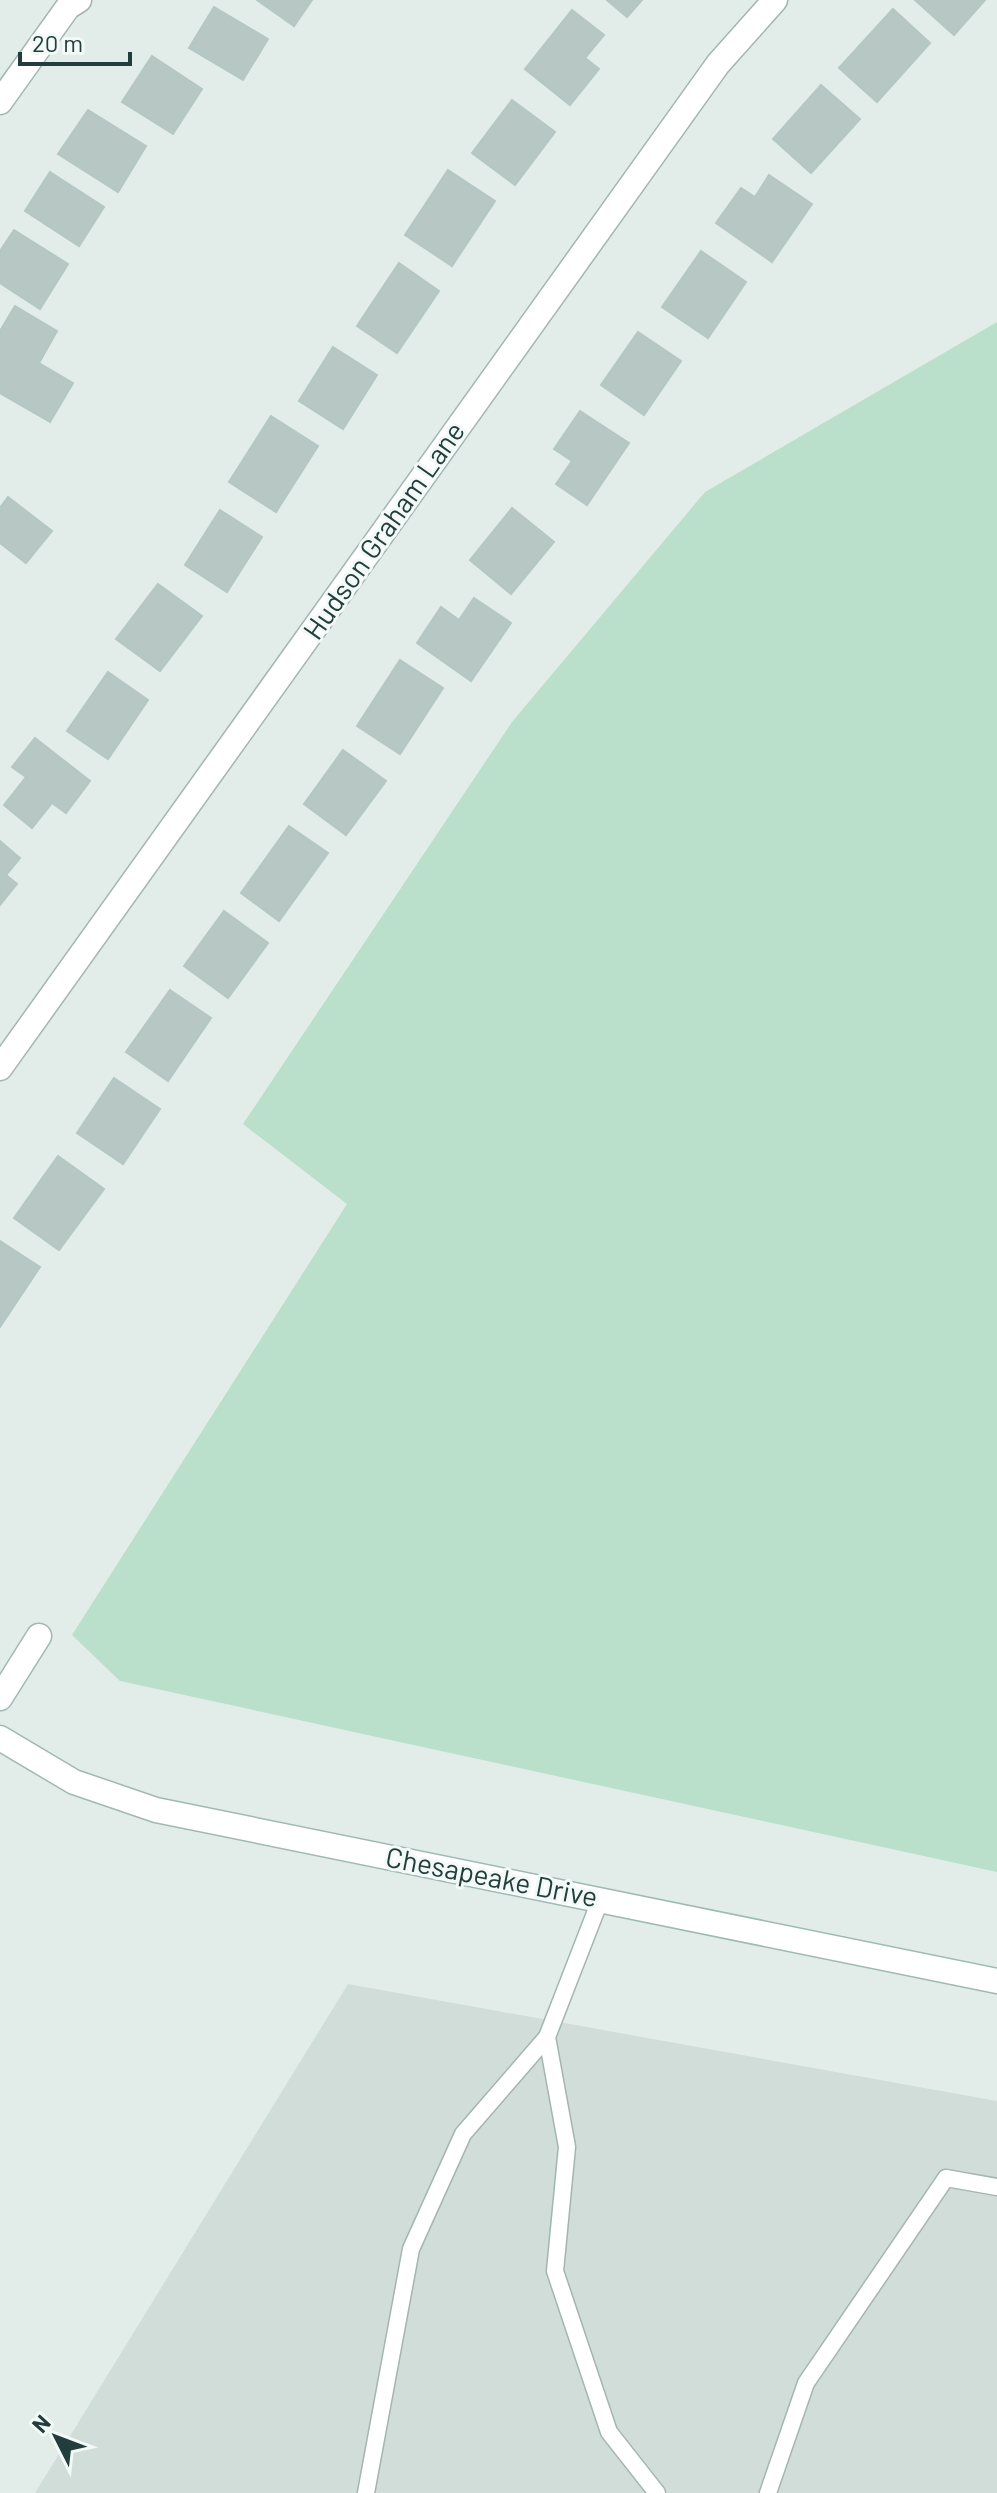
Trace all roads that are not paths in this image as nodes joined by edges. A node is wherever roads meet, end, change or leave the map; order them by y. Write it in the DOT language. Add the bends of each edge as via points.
graph roads {
  1 [pos="775,0"];
  2 [pos="70,2"];
  3 [pos="0,102"];
  4 [pos="0,1068"];
  5 [pos="39,1636"];
  6 [pos="0,1698"];
  7 [pos="0,1738"];
  8 [pos="601,1898"];
  9 [pos="997,1981"];
  10 [pos="547,2037"];
  11 [pos="997,2187"];
  12 [pos="366,2493"];
  13 [pos="657,2493"];
  14 [pos="768,2493"];
  1 -- 4 [label="street, Hudson Graham Lane" via="718,64"];
  2 -- 3 [label="street"];
  5 -- 6 [label="street"];
  7 -- 8 [label="street, Chesapeake Drive" via="74,1782 156,1810"];
  8 -- 9 [label="street, Chesapeake Drive"];
  8 -- 10 [label="lane"];
  10 -- 12 [label="lane" via="463,2134 411,2249"];
  10 -- 13 [label="lane" via="567,2147 555,2271 609,2432"];
  11 -- 14 [label="lane" via="946,2178 806,2383"];
}
